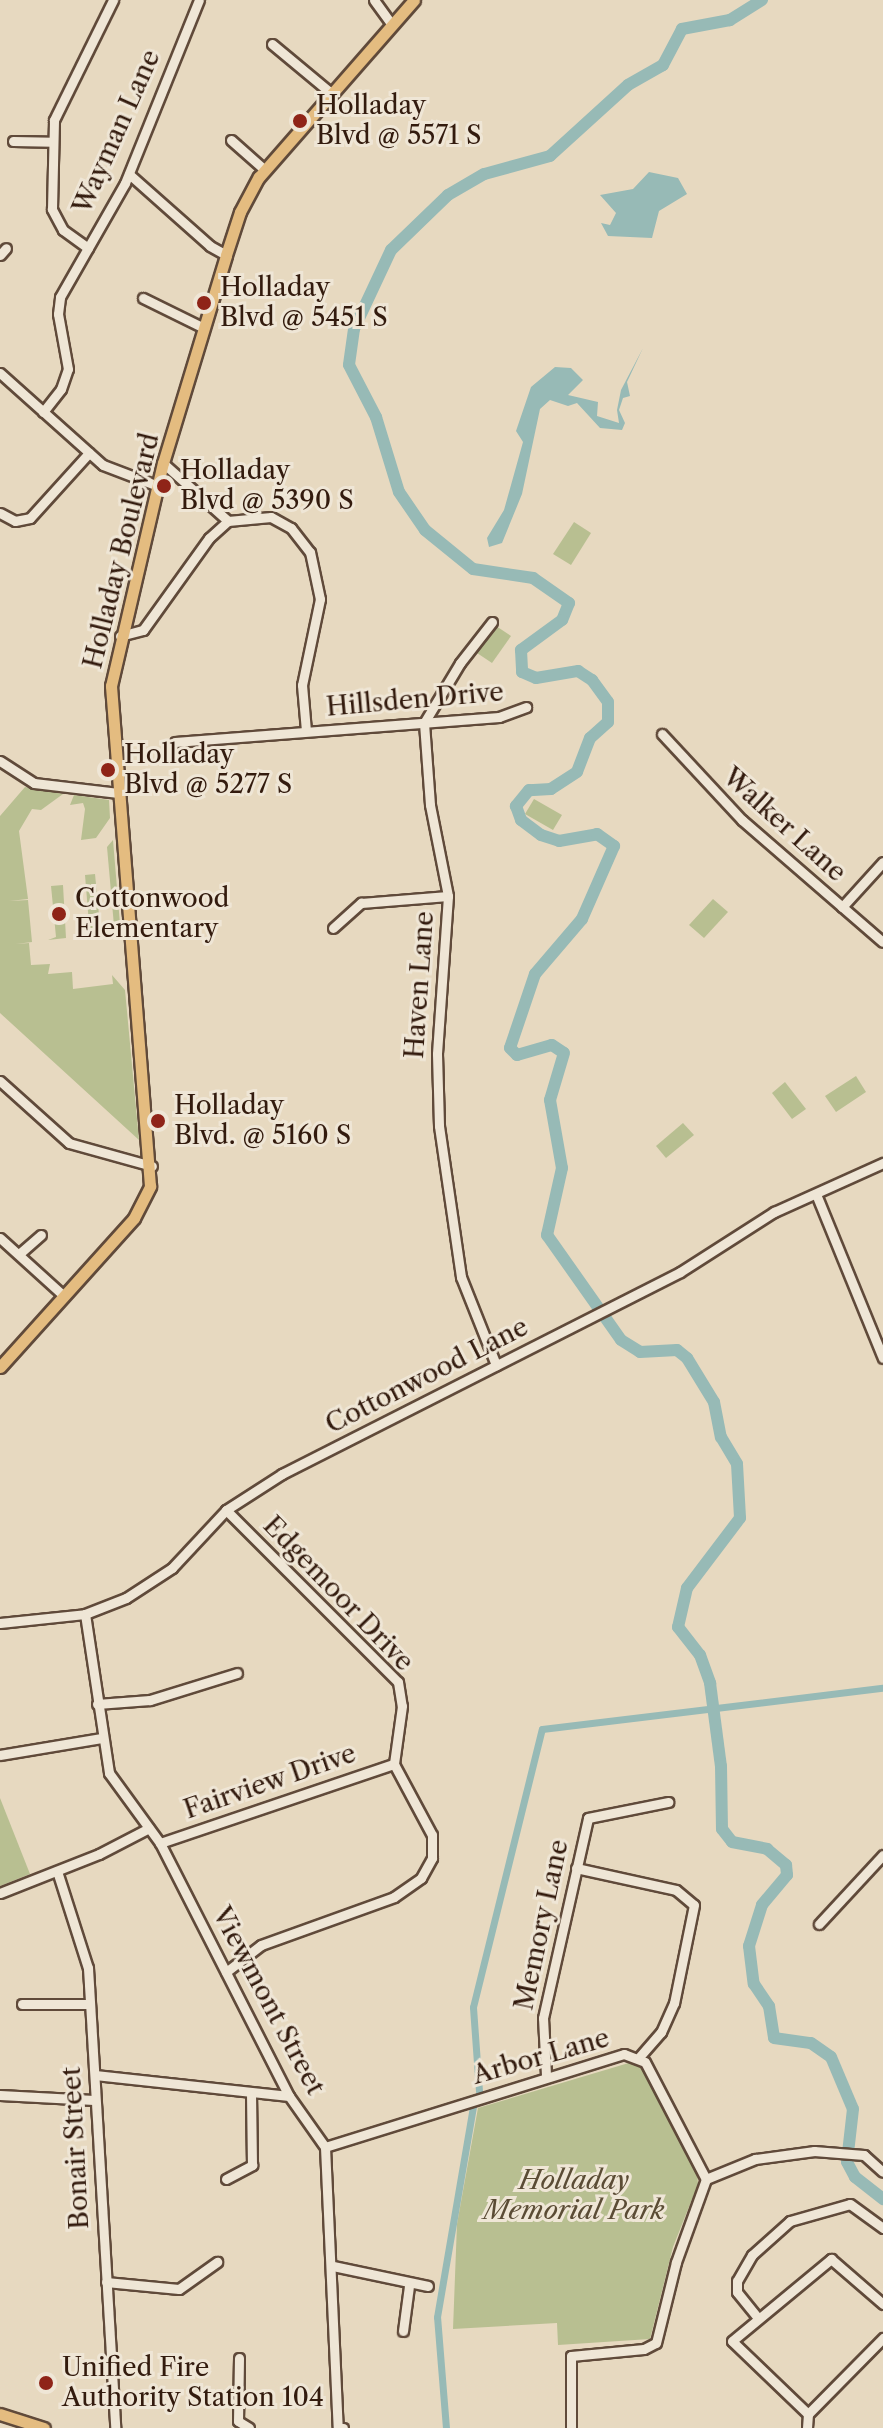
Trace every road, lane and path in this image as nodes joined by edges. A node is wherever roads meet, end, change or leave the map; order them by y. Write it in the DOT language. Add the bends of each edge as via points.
graph roads {
  1 [pos="113,0"];
  2 [pos="199,0"];
  3 [pos="374,0"];
  4 [pos="414,0"];
  5 [pos="392,25"];
  6 [pos="272,44"];
  7 [pos="331,93"];
  8 [pos="231,140"];
  9 [pos="13,141"];
  10 [pos="52,142"];
  11 [pos="265,170"];
  12 [pos="129,174"];
  13 [pos="88,248"];
  14 [pos="226,255"];
  15 [pos="143,298"];
  16 [pos="204,328"];
  17 [pos="0,373"];
  18 [pos="43,412"];
  19 [pos="89,453"];
  20 [pos="163,463"];
  21 [pos="158,486"];
  22 [pos="0,513"];
  23 [pos="228,521"];
  24 [pos="492,622"];
  25 [pos="120,636"];
  26 [pos="526,707"];
  27 [pos="424,723"];
  28 [pos="306,731"];
  29 [pos="662,734"];
  30 [pos="175,742"];
  31 [pos="0,761"];
  32 [pos="118,793"];
  33 [pos="883,862"];
  34 [pos="448,896"];
  35 [pos="842,907"];
  36 [pos="333,928"];
  37 [pos="883,942"];
  38 [pos="0,1081"];
  39 [pos="883,1163"];
  40 [pos="152,1166"];
  41 [pos="816,1194"];
  42 [pos="41,1235"];
  43 [pos="0,1238"];
  44 [pos="19,1254"];
  45 [pos="64,1296"];
  46 [pos="883,1358"];
  47 [pos="496,1365"];
  48 [pos="0,1367"];
  49 [pos="226,1510"];
  50 [pos="85,1614"];
  51 [pos="0,1623"];
  52 [pos="237,1673"];
  53 [pos="97,1704"];
  54 [pos="102,1738"];
  55 [pos="0,1755"];
  56 [pos="394,1764"];
  57 [pos="668,1802"];
  58 [pos="149,1828"];
  59 [pos="160,1843"];
  60 [pos="883,1855"];
  61 [pos="576,1868"];
  62 [pos="57,1871"];
  63 [pos="0,1893"];
  64 [pos="819,1924"];
  65 [pos="226,1972"];
  66 [pos="22,2004"];
  67 [pos="90,2004"];
  68 [pos="639,2057"];
  69 [pos="95,2075"];
  70 [pos="546,2075"];
  71 [pos="251,2094"];
  72 [pos="0,2095"];
  73 [pos="289,2096"];
  74 [pos="94,2100"];
  75 [pos="325,2147"];
  76 [pos="883,2172"];
  77 [pos="226,2179"];
  78 [pos="706,2179"];
  79 [pos="883,2228"];
  80 [pos="217,2262"];
  81 [pos="333,2266"];
  82 [pos="106,2282"];
  83 [pos="409,2286"];
  84 [pos="428,2286"];
  85 [pos="883,2304"];
  86 [pos="758,2318"];
  87 [pos="403,2331"];
  88 [pos="883,2338"];
  89 [pos="239,2358"];
  90 [pos="0,2414"];
  91 [pos="808,2414"];
  92 [pos="44,2428"];
  93 [pos="115,2428"];
  94 [pos="249,2428"];
  95 [pos="340,2428"];
  96 [pos="571,2428"];
  97 [pos="807,2428"];
  1 -- 10 [label="street" via="58,103"];
  2 -- 12 [label="street, Wayman Lane"];
  3 -- 5 [label="street"];
  4 -- 5 [label="main road, Holladay Boulevard"];
  5 -- 7 [label="main road, Holladay Boulevard"];
  6 -- 7 [label="street"];
  7 -- 11 [label="main road, Holladay Boulevard"];
  8 -- 11 [label="street"];
  9 -- 10 [label="street"];
  10 -- 13 [label="street" via="54,215 63,230"];
  11 -- 14 [label="main road, Holladay Boulevard" via="246,198"];
  12 -- 13 [label="street, Wayman Lane"];
  12 -- 14 [label="street"];
  13 -- 18 [label="street, Wayman Lane" via="60,297 68,369 61,389"];
  14 -- 16 [label="main road, Holladay Boulevard"];
  15 -- 16 [label="street"];
  16 -- 20 [label="main road, Holladay Boulevard"];
  17 -- 18 [label="street"];
  18 -- 19 [label="street"];
  19 -- 21 [label="street" via="117,473"];
  19 -- 22 [label="street" via="30,518 15,521"];
  20 -- 21 [label="main road, Holladay Boulevard"];
  20 -- 23 [label="street"];
  21 -- 25 [label="main road, Holladay Boulevard"];
  23 -- 25 [label="street" via="209,538 143,630"];
  23 -- 28 [label="street, Hillsden Drive" via="262,516 281,521 302,540 317,568 320,599 302,685"];
  24 -- 27 [label="street"];
  25 -- 32 [label="main road, Holladay Boulevard" via="111,695"];
  26 -- 27 [label="street, Hillsden Drive" via="515,714"];
  27 -- 28 [label="street, Hillsden Drive"];
  27 -- 34 [label="street, Haven Lane" via="430,805"];
  28 -- 30 [label="street, Hillsden Drive"];
  29 -- 35 [label="street, Walker Lane" via="724,803"];
  31 -- 32 [label="street" via="34,783"];
  32 -- 40 [label="main road, Holladay Boulevard"];
  33 -- 35 [label="street"];
  34 -- 36 [label="street" via="361,903"];
  34 -- 47 [label="street, Haven Lane" via="437,1105 461,1277"];
  35 -- 37 [label="street, Walker Lane"];
  38 -- 40 [label="street" via="69,1143"];
  39 -- 41 [label="street, Cottonwood Lane"];
  40 -- 45 [label="main road, Holladay Boulevard" via="139,1211"];
  41 -- 46 [label="street"];
  41 -- 47 [label="street, Cottonwood Lane" via="757,1221 680,1272"];
  42 -- 44 [label="street"];
  43 -- 44 [label="street"];
  44 -- 45 [label="street"];
  45 -- 48 [label="main road, Holladay Boulevard"];
  47 -- 49 [label="street, Cottonwood Lane" via="282,1474"];
  49 -- 50 [label="street, Cottonwood Lane" via="158,1579"];
  49 -- 56 [label="street, Edgemoor Drive" via="398,1682 402,1706"];
  50 -- 51 [label="street, Cottonwood Lane"];
  50 -- 53 [label="street, Viewmont Street"];
  52 -- 53 [label="street" via="150,1700"];
  53 -- 54 [label="street, Viewmont Street"];
  54 -- 55 [label="street"];
  54 -- 58 [label="street, Viewmont Street" via="111,1778"];
  56 -- 59 [label="street, Fairview Drive"];
  56 -- 65 [label="street" via="432,1835 432,1858 421,1878 394,1897 261,1945"];
  57 -- 61 [label="street, Memory Lane" via="588,1818"];
  58 -- 59 [label="street, Viewmont Street"];
  58 -- 62 [label="street"];
  59 -- 65 [label="street, Viewmont Street"];
  60 -- 64 [label="street"];
  61 -- 68 [label="street" via="676,1890 694,1905 674,2003 661,2032"];
  61 -- 70 [label="street, Memory Lane" via="543,2018"];
  62 -- 63 [label="street"];
  62 -- 67 [label="street, Bonair Street" via="87,1964"];
  65 -- 73 [label="street, Viewmont Street"];
  66 -- 67 [label="street"];
  67 -- 69 [label="street, Bonair Street"];
  68 -- 70 [label="street, Arbor Lane" via="595,2059"];
  68 -- 78 [label="street, Arbor Lane"];
  69 -- 71 [label="street"];
  69 -- 74 [label="street, Bonair Street"];
  70 -- 75 [label="street, Arbor Lane"];
  71 -- 73 [label="street"];
  71 -- 77 [label="street" via="252,2165"];
  72 -- 74 [label="street"];
  73 -- 75 [label="street, Viewmont Street"];
  74 -- 82 [label="street, Bonair Street"];
  75 -- 81 [label="street"];
  76 -- 78 [label="street" via="854,2152 785,2153"];
  78 -- 96 [label="street" via="676,2262 656,2343 644,2349 571,2356"];
  79 -- 86 [label="street" via="850,2204 788,2223 752,2255 736,2287"];
  80 -- 82 [label="street" via="181,2289"];
  81 -- 83 [label="street"];
  81 -- 95 [label="street"];
  82 -- 93 [label="street, Bonair Street"];
  83 -- 84 [label="street"];
  83 -- 87 [label="street"];
  85 -- 86 [label="street" via="831,2259"];
  86 -- 91 [label="street" via="732,2341"];
  88 -- 91 [label="street"];
  89 -- 94 [label="street" via="238,2421"];
  90 -- 92 [label="main road"];
  91 -- 97 [label="street"];
}
